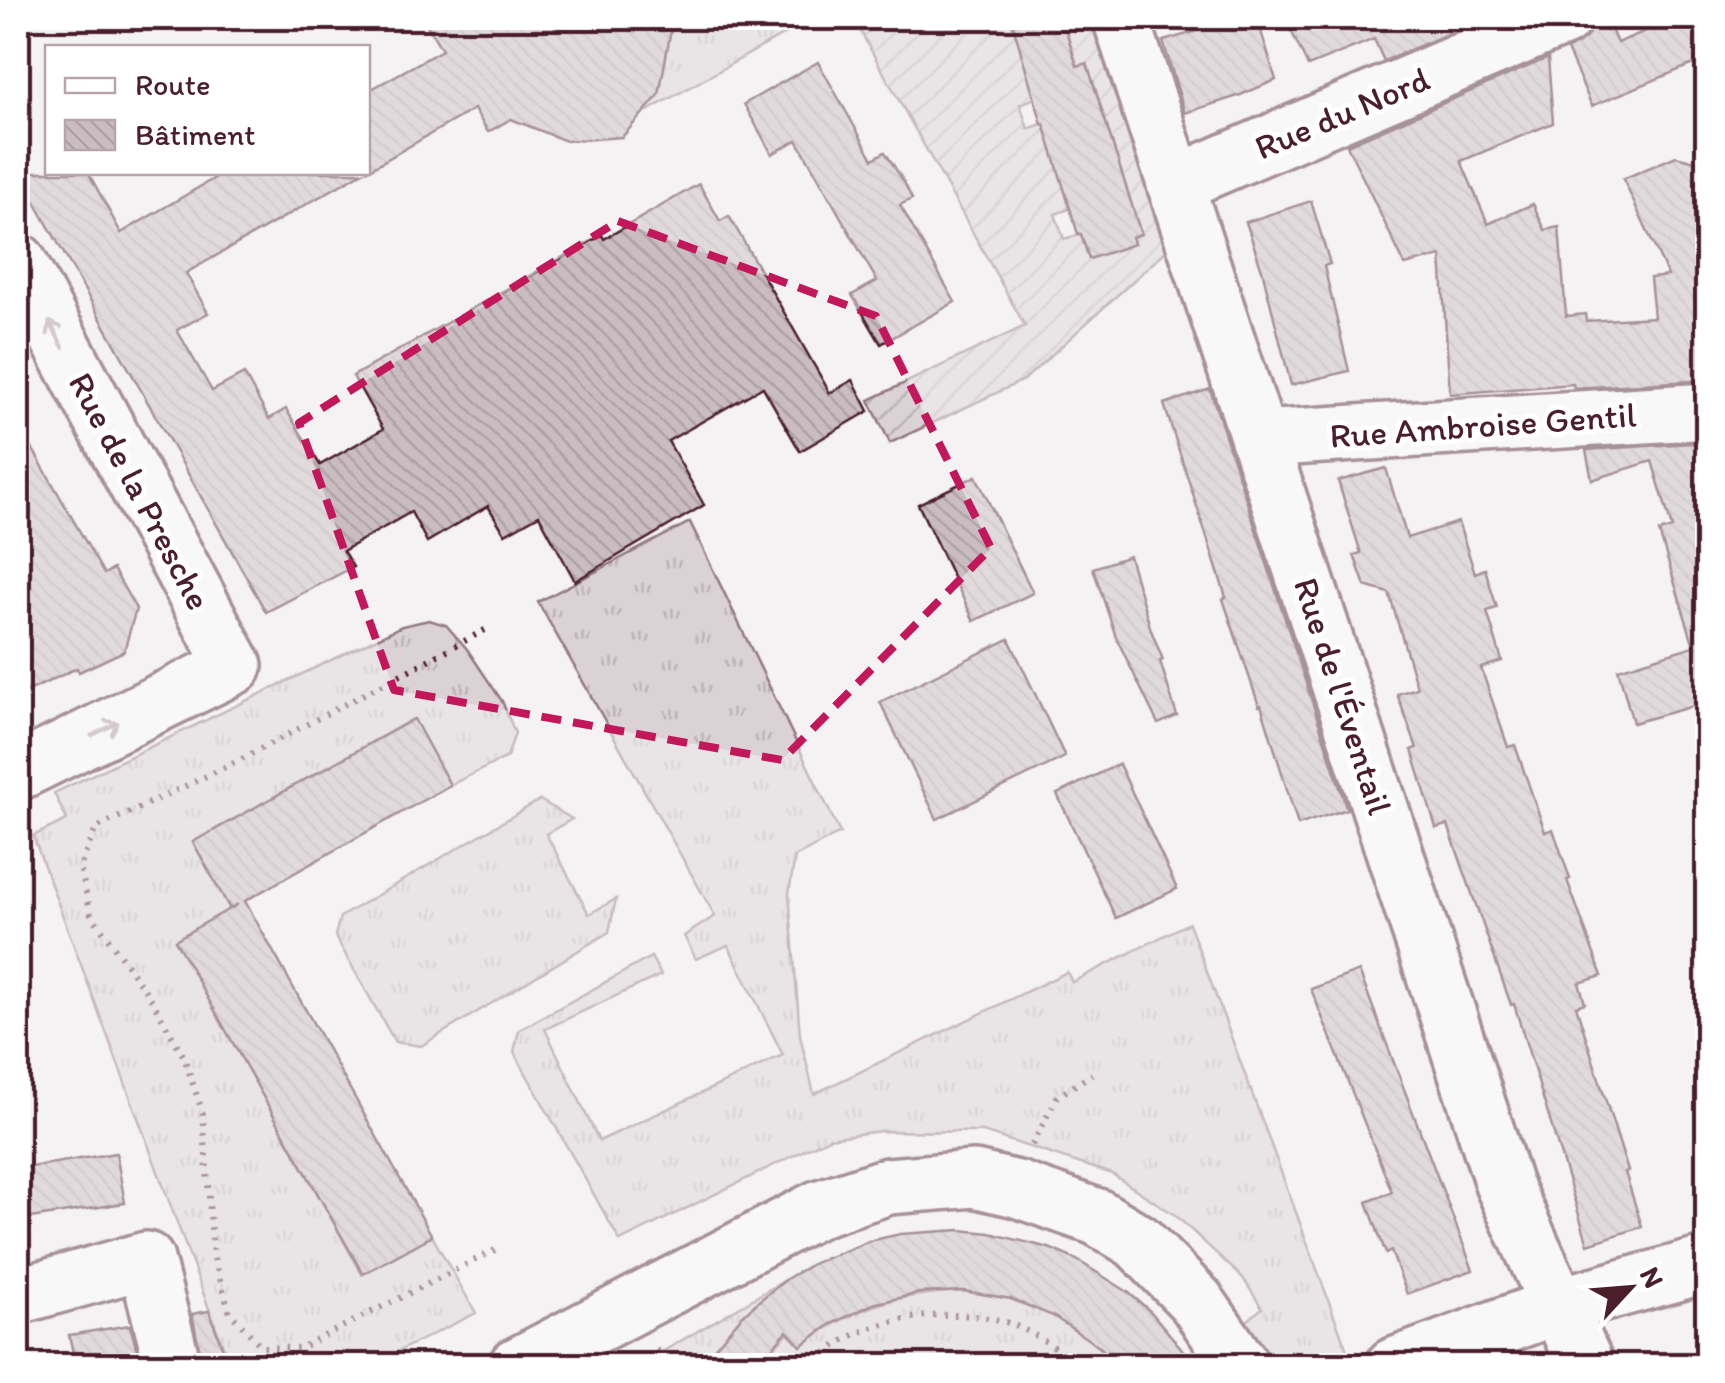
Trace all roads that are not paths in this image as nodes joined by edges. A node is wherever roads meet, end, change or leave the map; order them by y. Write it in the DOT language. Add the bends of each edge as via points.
graph roads {
  1 [pos="1121,18"];
  2 [pos="1564,18"];
  3 [pos="1175,184"];
  4 [pos="18,262"];
  5 [pos="1708,412"];
  6 [pos="1259,439"];
  7 [pos="18,772"];
  8 [pos="1708,1264"];
  9 [pos="18,1296"];
  10 [pos="1557,1306"];
  11 [pos="173,1366"];
  12 [pos="517,1366"];
  13 [pos="1242,1366"];
  14 [pos="1394,1366"];
  15 [pos="1586,1366"];
  1 -- 3 [label="street, Rue de l'Éventail"];
  2 -- 3 [label="street, Rue du Nord"];
  3 -- 6 [label="street, Rue de l'Éventail"];
  7 -- 4 [label="street, Rue de la Presche, one-way" via="234,666"];
  5 -- 6 [label="street, Rue Ambroise Gentil"];
  6 -- 10 [label="street, Rue de l'Éventail" via="1504,1186"];
  8 -- 10 [label="street"];
  9 -- 11 [label="street" via="146,1260"];
  10 -- 14 [label="street"];
  10 -- 15 [label="street, Rue de l'Éventail"];
  12 -- 13 [label="street" via="818,1209 888,1186 974,1179 1097,1217 1137,1241 1196,1300"];
}
